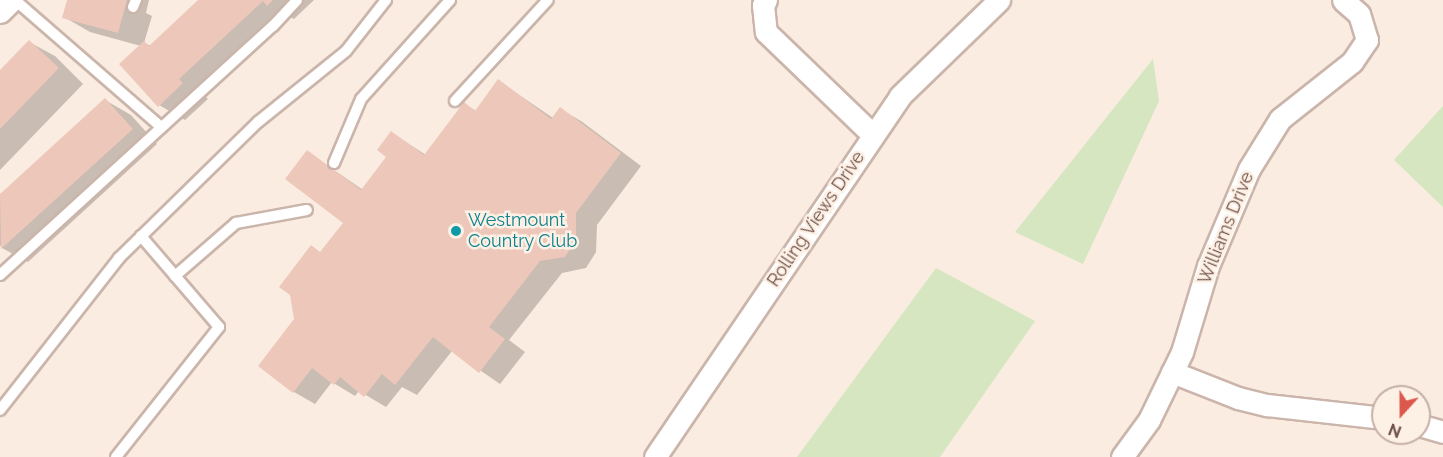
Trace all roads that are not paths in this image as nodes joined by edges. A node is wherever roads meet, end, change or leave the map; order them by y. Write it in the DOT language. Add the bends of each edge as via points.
graph roads {
  1 [pos="14,0"];
  2 [pos="297,0"];
  3 [pos="386,0"];
  4 [pos="450,0"];
  5 [pos="548,0"];
  6 [pos="766,0"];
  7 [pos="999,0"];
  8 [pos="1343,0"];
  9 [pos="0,12"];
  10 [pos="455,101"];
  11 [pos="161,128"];
  12 [pos="873,135"];
  13 [pos="334,163"];
  14 [pos="307,210"];
  15 [pos="141,236"];
  16 [pos="0,275"];
  17 [pos="175,276"];
  18 [pos="1172,372"];
  19 [pos="0,410"];
  20 [pos="1371,417"];
  21 [pos="116,457"];
  22 [pos="655,457"];
  23 [pos="1122,457"];
  1 -- 9 [label="street"];
  1 -- 11 [label="lane"];
  2 -- 11 [label="lane"];
  3 -- 15 [label="lane" via="346,51 258,122"];
  4 -- 13 [label="lane" via="361,99"];
  5 -- 10 [label="lane"];
  6 -- 12 [label="street" via="766,33"];
  7 -- 12 [label="street, Rolling Views Drive" via="900,96"];
  8 -- 18 [label="street, Williams Drive" via="1359,14 1367,40 1352,62 1280,119 1249,169 1208,266 1182,352"];
  11 -- 16 [label="lane"];
  12 -- 22 [label="street, Rolling Views Drive"];
  14 -- 17 [label="lane" via="236,222"];
  15 -- 17 [label="lane"];
  15 -- 19 [label="lane" via="118,258"];
  17 -- 21 [label="lane" via="219,327"];
  18 -- 20 [label="street" via="1266,405"];
  18 -- 23 [label="street, Williams Drive" via="1149,420"];
}
